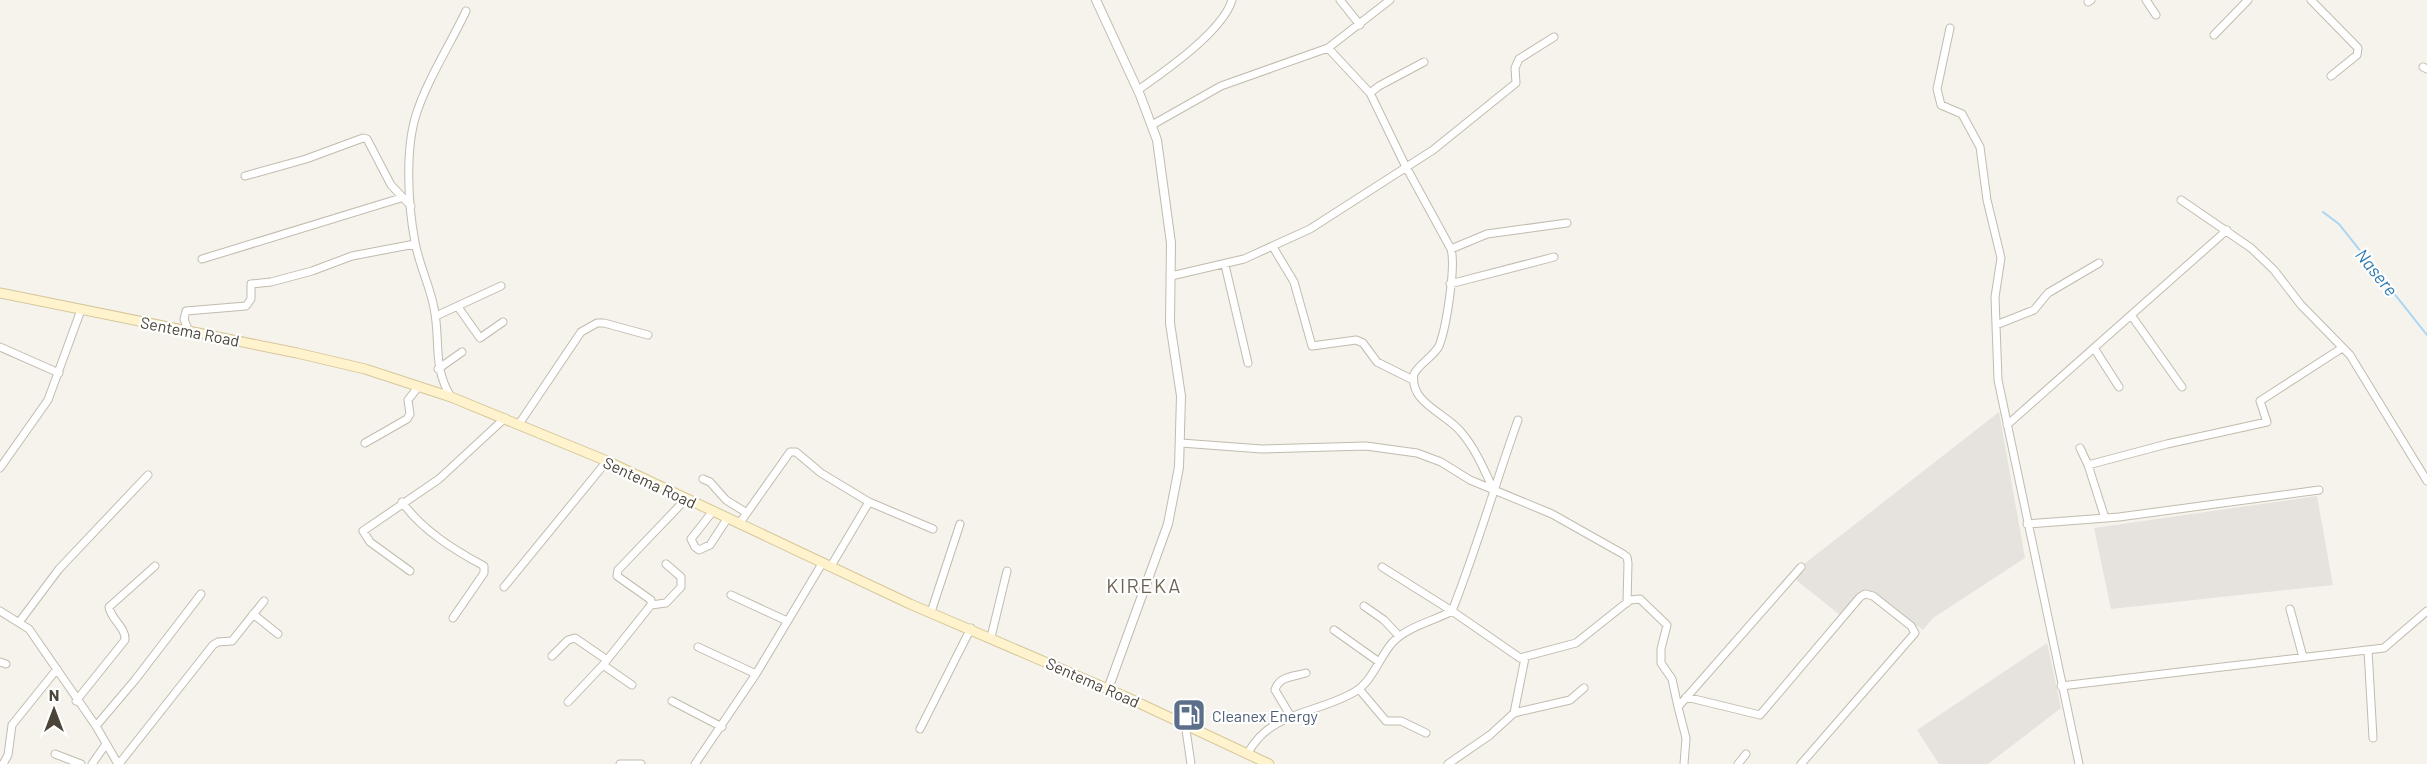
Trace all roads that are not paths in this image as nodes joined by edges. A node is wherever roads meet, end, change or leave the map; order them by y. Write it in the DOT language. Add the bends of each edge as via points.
graph roads {
  1 [pos="1232,0"];
  2 [pos="1340,0"];
  3 [pos="1390,0"];
  4 [pos="2146,0"];
  5 [pos="2248,0"];
  6 [pos="2310,0"];
  7 [pos="1100,2"];
  8 [pos="466,11"];
  9 [pos="2156,15"];
  10 [pos="1360,25"];
  11 [pos="1950,28"];
  12 [pos="2214,34"];
  13 [pos="1554,37"];
  14 [pos="1328,48"];
  15 [pos="1424,62"];
  16 [pos="2331,76"];
  17 [pos="1138,90"];
  18 [pos="1370,93"];
  19 [pos="1152,125"];
  20 [pos="1405,165"];
  21 [pos="245,176"];
  22 [pos="401,198"];
  23 [pos="2181,200"];
  24 [pos="411,206"];
  25 [pos="1567,223"];
  26 [pos="2227,230"];
  27 [pos="415,244"];
  28 [pos="1274,247"];
  29 [pos="1451,249"];
  30 [pos="1554,257"];
  31 [pos="202,259"];
  32 [pos="2099,263"];
  33 [pos="1225,265"];
  34 [pos="1171,276"];
  35 [pos="1450,284"];
  36 [pos="501,286"];
  37 [pos="0,293"];
  38 [pos="458,307"];
  39 [pos="81,310"];
  40 [pos="2131,315"];
  41 [pos="436,316"];
  42 [pos="503,322"];
  43 [pos="1996,325"];
  44 [pos="189,332"];
  45 [pos="648,335"];
  46 [pos="0,347"];
  47 [pos="2094,348"];
  48 [pos="2342,348"];
  49 [pos="462,352"];
  50 [pos="1248,363"];
  51 [pos="438,369"];
  52 [pos="59,373"];
  53 [pos="1413,380"];
  54 [pos="419,386"];
  55 [pos="2119,387"];
  56 [pos="2182,387"];
  57 [pos="451,397"];
  58 [pos="506,418"];
  59 [pos="1518,420"];
  60 [pos="519,423"];
  61 [pos="2007,425"];
  62 [pos="1181,442"];
  63 [pos="365,443"];
  64 [pos="2079,448"];
  65 [pos="607,461"];
  66 [pos="2088,465"];
  67 [pos="0,468"];
  68 [pos="147,475"];
  69 [pos="703,479"];
  70 [pos="2427,481"];
  71 [pos="1493,489"];
  72 [pos="2319,490"];
  73 [pos="686,500"];
  74 [pos="402,502"];
  75 [pos="869,502"];
  76 [pos="713,512"];
  77 [pos="747,513"];
  78 [pos="2105,518"];
  79 [pos="727,519"];
  80 [pos="739,524"];
  81 [pos="960,524"];
  82 [pos="2027,524"];
  83 [pos="933,529"];
  84 [pos="666,564"];
  85 [pos="827,564"];
  86 [pos="155,566"];
  87 [pos="1382,567"];
  88 [pos="1801,567"];
  89 [pos="410,571"];
  90 [pos="1007,572"];
  91 [pos="504,587"];
  92 [pos="201,594"];
  93 [pos="731,596"];
  94 [pos="264,601"];
  95 [pos="1627,603"];
  96 [pos="651,605"];
  97 [pos="1364,606"];
  98 [pos="2290,609"];
  99 [pos="0,611"];
  100 [pos="1452,611"];
  101 [pos="2427,611"];
  102 [pos="931,612"];
  103 [pos="254,614"];
  104 [pos="453,618"];
  105 [pos="20,621"];
  106 [pos="787,621"];
  107 [pos="971,628"];
  108 [pos="1334,630"];
  109 [pos="278,634"];
  110 [pos="1399,636"];
  111 [pos="991,637"];
  112 [pos="698,647"];
  113 [pos="2368,650"];
  114 [pos="552,656"];
  115 [pos="2302,657"];
  116 [pos="1525,658"];
  117 [pos="1378,662"];
  118 [pos="605,663"];
  119 [pos="57,669"];
  120 [pos="756,674"];
  121 [pos="1306,674"];
  122 [pos="632,685"];
  123 [pos="2061,686"];
  124 [pos="1584,688"];
  125 [pos="1108,689"];
  126 [pos="1359,689"];
  127 [pos="1686,697"];
  128 [pos="76,701"];
  129 [pos="672,701"];
  130 [pos="568,702"];
  131 [pos="1678,707"];
  132 [pos="1514,713"];
  133 [pos="1290,715"];
  134 [pos="1185,723"];
  135 [pos="96,726"];
  136 [pos="722,727"];
  137 [pos="920,729"];
  138 [pos="1426,733"];
  139 [pos="2373,738"];
  140 [pos="106,744"];
  141 [pos="1248,753"];
  142 [pos="55,754"];
  143 [pos="1746,754"];
  144 [pos="3,764"];
  145 [pos="81,764"];
  146 [pos="92,764"];
  147 [pos="118,764"];
  148 [pos="620,764"];
  149 [pos="641,764"];
  150 [pos="695,764"];
  151 [pos="1191,764"];
  152 [pos="1269,764"];
  153 [pos="1448,764"];
  154 [pos="1684,764"];
  155 [pos="1738,764"];
  156 [pos="1800,764"];
  157 [pos="2079,764"];
  1 -- 17 [label="street" via="1209,33"];
  2 -- 10 [label="street"];
  3 -- 10 [label="street"];
  4 -- 9 [label="street"];
  5 -- 12 [label="street"];
  6 -- 16 [label="street" via="2358,48 2357,55"];
  7 -- 17 [label="street"];
  8 -- 24 [label="street" via="417,113 411,154"];
  10 -- 14 [label="street"];
  11 -- 43 [label="street" via="1937,89 1941,105 1962,114 1980,147 2001,258 1995,297"];
  13 -- 20 [label="street" via="1519,59 1516,83 1433,150"];
  14 -- 18 [label="street"];
  14 -- 19 [label="street" via="1221,86"];
  15 -- 18 [label="street"];
  17 -- 19 [label="street"];
  18 -- 20 [label="street"];
  19 -- 34 [label="street" via="1169,222"];
  20 -- 28 [label="street" via="1310,229"];
  20 -- 29 [label="street"];
  21 -- 22 [label="street" via="363,138"];
  22 -- 24 [label="street"];
  22 -- 31 [label="street"];
  23 -- 26 [label="street"];
  24 -- 27 [label="street"];
  25 -- 29 [label="street" via="1486,234"];
  26 -- 40 [label="street"];
  26 -- 48 [label="street" via="2274,270"];
  27 -- 41 [label="street"];
  27 -- 44 [label="street" via="352,256 312,271 251,284 251,299 246,306 186,311 184,319"];
  28 -- 33 [label="street"];
  28 -- 53 [label="street" via="1294,282 1312,346 1346,340 1360,342 1377,362"];
  29 -- 35 [label="street"];
  30 -- 35 [label="street"];
  32 -- 43 [label="street" via="2048,294 2034,310"];
  33 -- 34 [label="street"];
  33 -- 50 [label="street"];
  34 -- 62 [label="street" via="1170,323 1180,388"];
  35 -- 53 [label="street" via="1438,346 1418,367"];
  36 -- 38 [label="street"];
  37 -- 39 [label="main road, Sentema Road"];
  38 -- 41 [label="street"];
  38 -- 42 [label="street" via="480,338"];
  39 -- 44 [label="main road, Sentema Road"];
  39 -- 52 [label="street"];
  40 -- 47 [label="street"];
  40 -- 56 [label="street"];
  41 -- 51 [label="street"];
  43 -- 61 [label="street" via="1998,380"];
  44 -- 54 [label="main road, Sentema Road" via="354,367"];
  45 -- 60 [label="street" via="604,323 580,332"];
  46 -- 52 [label="street"];
  47 -- 55 [label="street"];
  47 -- 61 [label="street"];
  48 -- 66 [label="street" via="2260,401 2267,422"];
  48 -- 70 [label="street"];
  49 -- 51 [label="street"];
  51 -- 57 [label="street"];
  52 -- 67 [label="street" via="48,400"];
  53 -- 71 [label="street" via="1423,401 1462,432"];
  54 -- 57 [label="main road, Sentema Road"];
  54 -- 63 [label="street" via="408,400 407,419"];
  57 -- 58 [label="main road, Sentema Road"];
  58 -- 60 [label="main road, Sentema Road"];
  58 -- 74 [label="street" via="440,479"];
  59 -- 71 [label="street"];
  60 -- 65 [label="main road, Sentema Road"];
  61 -- 82 [label="street"];
  62 -- 71 [label="street" via="1262,449 1382,447 1427,456"];
  62 -- 125 [label="street" via="1168,524"];
  64 -- 66 [label="street"];
  65 -- 73 [label="main road, Sentema Road"];
  65 -- 91 [label="street"];
  66 -- 78 [label="street"];
  68 -- 105 [label="street" via="59,569"];
  69 -- 77 [label="street"];
  71 -- 95 [label="street" via="1552,514 1627,557"];
  71 -- 100 [label="street" via="1482,532"];
  72 -- 78 [label="street"];
  73 -- 76 [label="main road, Sentema Road"];
  73 -- 96 [label="street" via="618,570 617,576 651,600"];
  74 -- 89 [label="street" via="363,531 370,542"];
  74 -- 104 [label="street" via="457,552 484,566 484,573"];
  75 -- 77 [label="street" via="796,452 790,452"];
  75 -- 83 [label="street"];
  75 -- 85 [label="street"];
  76 -- 79 [label="main road, Sentema Road"];
  76 -- 79 [label="street" via="692,539 699,550 710,545"];
  77 -- 80 [label="street"];
  78 -- 82 [label="street"];
  79 -- 80 [label="main road, Sentema Road"];
  80 -- 85 [label="main road, Sentema Road"];
  81 -- 102 [label="street"];
  82 -- 123 [label="street"];
  84 -- 96 [label="street" via="681,577 681,587 666,603"];
  85 -- 102 [label="main road, Sentema Road"];
  85 -- 106 [label="street"];
  86 -- 128 [label="street" via="109,607 125,633 125,640"];
  87 -- 100 [label="street"];
  88 -- 127 [label="street"];
  90 -- 111 [label="street"];
  92 -- 135 [label="street"];
  93 -- 106 [label="street"];
  94 -- 103 [label="street"];
  95 -- 116 [label="street" via="1576,643"];
  95 -- 131 [label="street" via="1640,599 1667,625 1661,663 1672,679"];
  96 -- 118 [label="street"];
  97 -- 110 [label="street"];
  98 -- 115 [label="street"];
  99 -- 105 [label="street"];
  100 -- 110 [label="street"];
  100 -- 116 [label="street" via="1516,657"];
  101 -- 113 [label="street" via="2384,648"];
  102 -- 107 [label="main road, Sentema Road"];
  103 -- 109 [label="street"];
  103 -- 147 [label="street" via="232,641 213,645"];
  105 -- 119 [label="street"];
  106 -- 120 [label="street"];
  107 -- 111 [label="main road, Sentema Road"];
  107 -- 137 [label="street"];
  108 -- 117 [label="street"];
  110 -- 117 [label="street"];
  111 -- 125 [label="main road, Sentema Road"];
  112 -- 120 [label="street"];
  113 -- 115 [label="street"];
  113 -- 139 [label="street"];
  114 -- 118 [label="street" via="575,638"];
  115 -- 123 [label="street"];
  116 -- 132 [label="street"];
  117 -- 126 [label="street"];
  118 -- 122 [label="street"];
  118 -- 130 [label="street"];
  119 -- 128 [label="street"];
  119 -- 144 [label="street" via="12,725"];
  120 -- 136 [label="street"];
  121 -- 133 [label="street" via="1277,684 1275,690"];
  123 -- 157 [label="street"];
  124 -- 132 [label="street" via="1570,700"];
  125 -- 134 [label="main road, Sentema Road"];
  126 -- 133 [label="street"];
  126 -- 138 [label="street" via="1386,721 1401,721"];
  127 -- 131 [label="street"];
  127 -- 156 [label="street" via="1760,715 1860,597 1873,596 1915,633"];
  128 -- 135 [label="street"];
  129 -- 136 [label="street"];
  131 -- 154 [label="street" via="1686,738"];
  132 -- 153 [label="street"];
  133 -- 141 [label="street" via="1255,739"];
  134 -- 141 [label="main road, Sentema Road"];
  134 -- 151 [label="street"];
  135 -- 140 [label="street"];
  136 -- 150 [label="street"];
  140 -- 146 [label="street"];
  140 -- 147 [label="street"];
  141 -- 152 [label="main road, Sentema Road"];
  142 -- 145 [label="street"];
  143 -- 155 [label="street"];
  148 -- 149 [label="street"];
}
